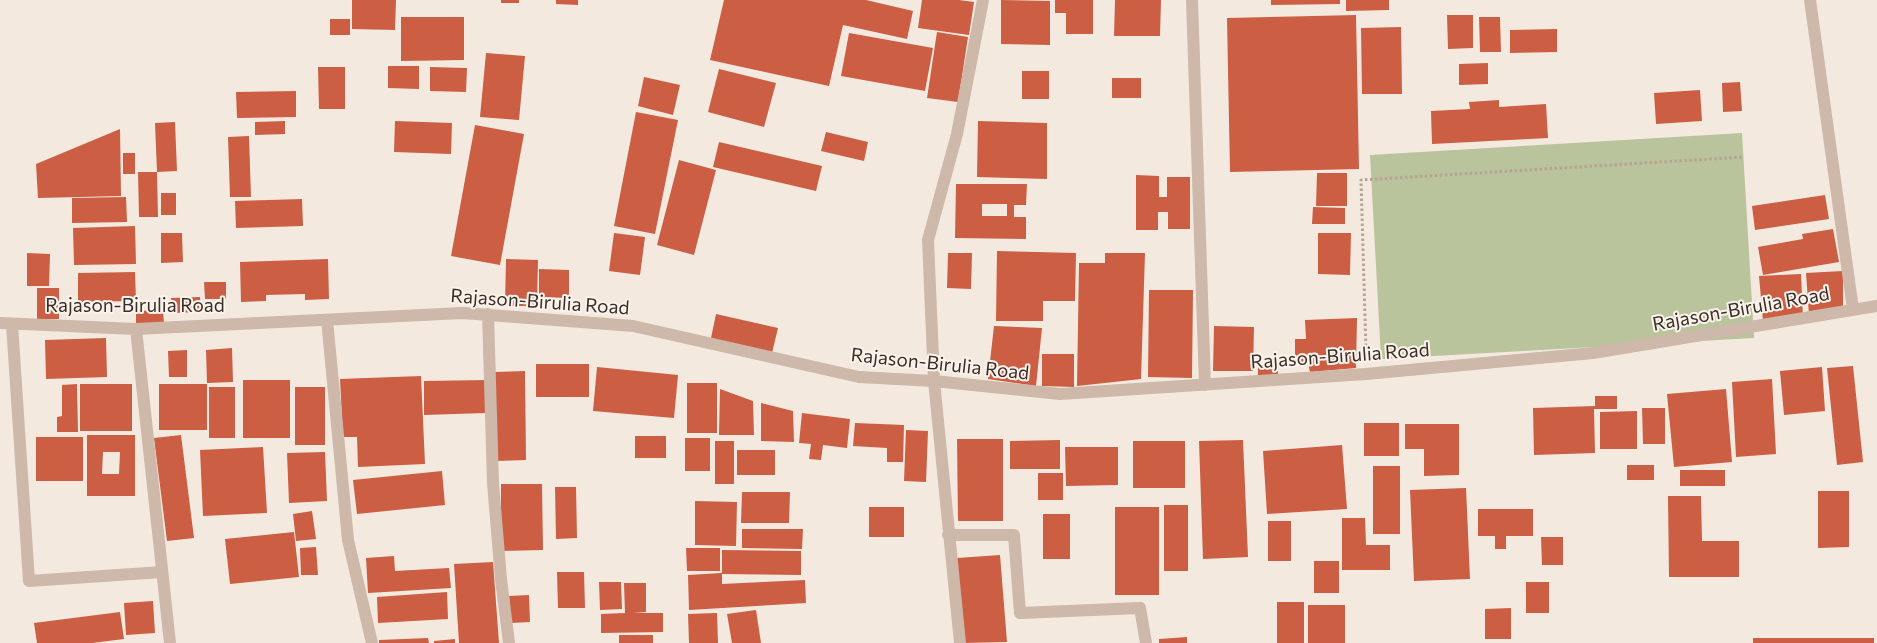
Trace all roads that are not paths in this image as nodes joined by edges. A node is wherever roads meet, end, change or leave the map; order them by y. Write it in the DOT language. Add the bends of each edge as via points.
graph roads {
  1 [pos="983,0"];
  2 [pos="1192,0"];
  3 [pos="1810,0"];
  4 [pos="1877,306"];
  5 [pos="1853,309"];
  6 [pos="488,314"];
  7 [pos="327,320"];
  8 [pos="6,324"];
  9 [pos="136,329"];
  10 [pos="934,381"];
  11 [pos="1205,385"];
  12 [pos="948,535"];
  13 [pos="162,572"];
  14 [pos="170,643"];
  15 [pos="372,643"];
  16 [pos="509,643"];
  17 [pos="960,643"];
  18 [pos="1146,643"];
  1 -- 10 [label="street" via="957,134 928,240"];
  2 -- 11 [label="street"];
  3 -- 5 [label="street"];
  4 -- 5 [label="street, Rajason-Birulia Road"];
  5 -- 11 [label="street, Rajason-Birulia Road" via="1593,353"];
  6 -- 7 [label="street, Rajason-Birulia Road"];
  6 -- 10 [label="street, Rajason-Birulia Road" via="633,326 859,377"];
  6 -- 16 [label="street" via="494,483"];
  7 -- 9 [label="street, Rajason-Birulia Road"];
  7 -- 15 [label="street" via="348,540"];
  8 -- 9 [label="street, Rajason-Birulia Road"];
  8 -- 13 [label="street" via="29,581"];
  9 -- 13 [label="street"];
  10 -- 11 [label="street, Rajason-Birulia Road" via="1060,394"];
  10 -- 12 [label="street"];
  12 -- 17 [label="street"];
  12 -- 18 [label="street" via="1014,536 1020,613 1140,608"];
  13 -- 14 [label="street"];
}
